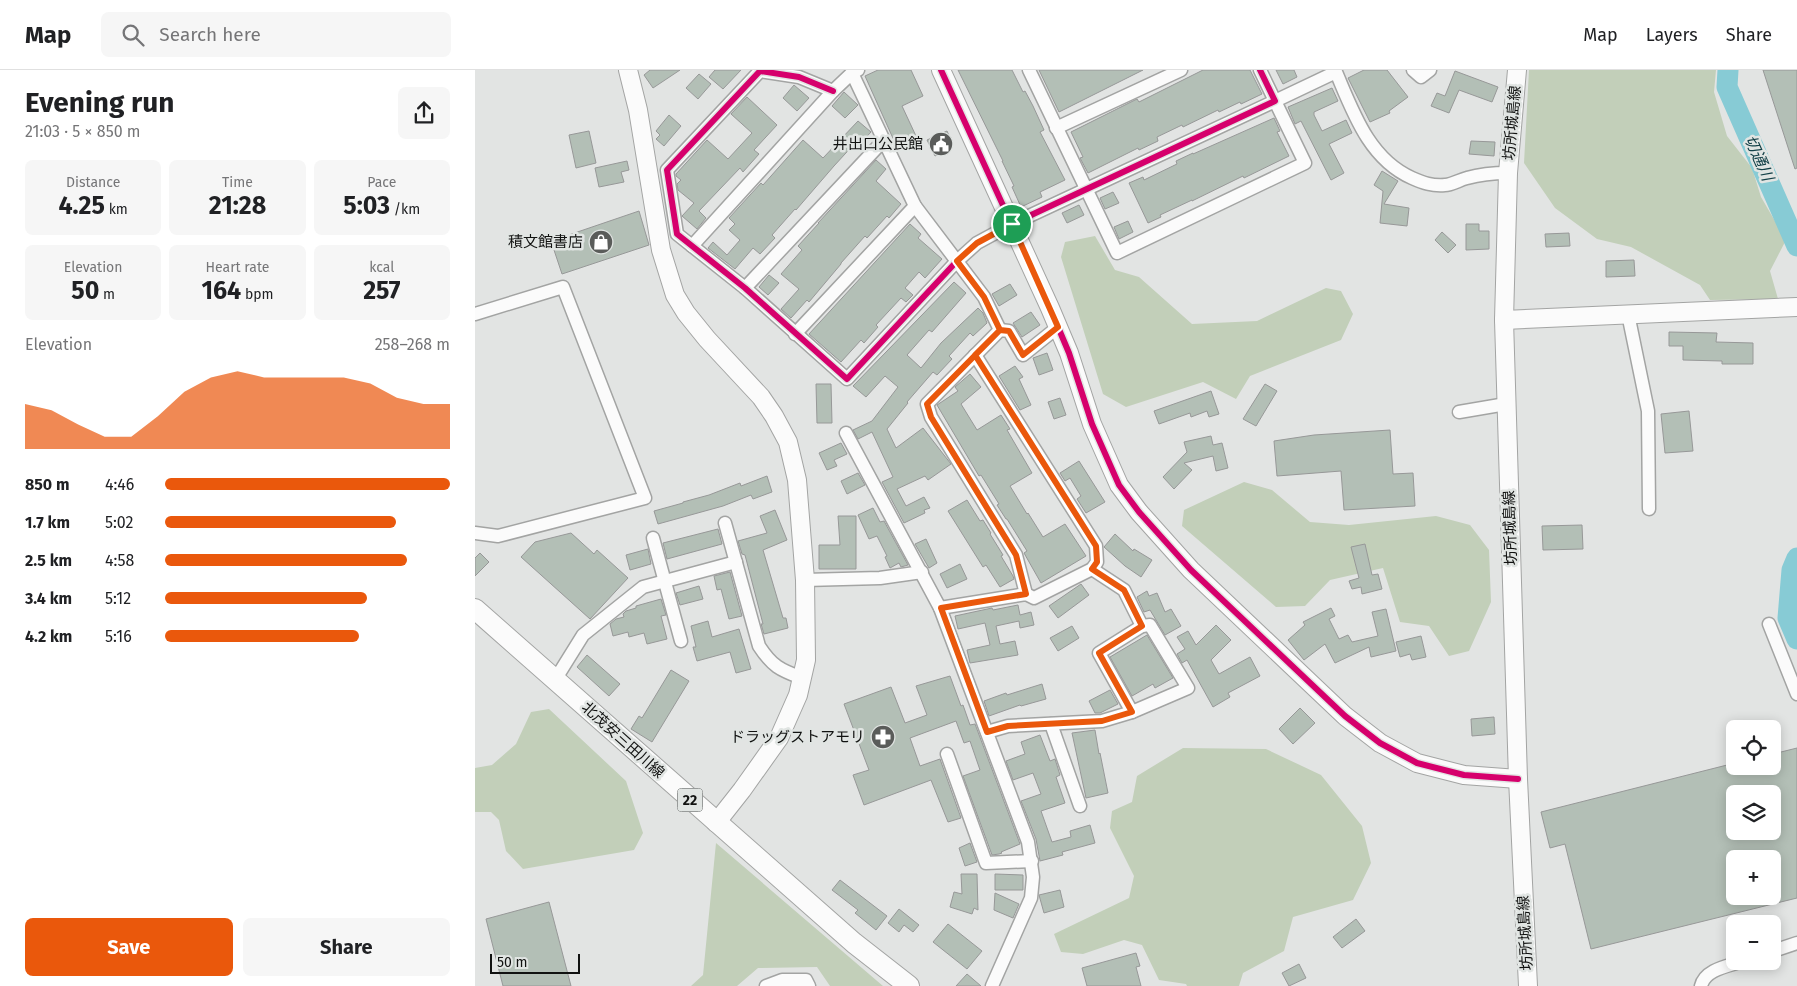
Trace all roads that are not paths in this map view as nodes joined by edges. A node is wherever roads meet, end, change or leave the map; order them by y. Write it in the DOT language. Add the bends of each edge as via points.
graph roads {
  1 [pos="628,70"];
  2 [pos="941,70"];
  3 [pos="1029,70"];
  4 [pos="1181,70"];
  5 [pos="1260,70"];
  6 [pos="1413,70"];
  7 [pos="1430,70"];
  8 [pos="1517,70"];
  9 [pos="855,71"];
  10 [pos="1338,71"];
  11 [pos="833,91"];
  12 [pos="1275,100"];
  13 [pos="1056,128"];
  14 [pos="884,140"];
  15 [pos="1508,173"];
  16 [pos="1086,190"];
  17 [pos="915,206"];
  18 [pos="1012,224"];
  19 [pos="692,246"];
  20 [pos="957,261"];
  21 [pos="745,288"];
  22 [pos="1796,307"];
  23 [pos="475,314"];
  24 [pos="1628,314"];
  25 [pos="1504,320"];
  26 [pos="1058,327"];
  27 [pos="1000,330"];
  28 [pos="795,334"];
  29 [pos="975,355"];
  30 [pos="1506,404"];
  31 [pos="1459,412"];
  32 [pos="846,433"];
  33 [pos="1649,509"];
  34 [pos="725,523"];
  35 [pos="475,533"];
  36 [pos="653,538"];
  37 [pos="736,562"];
  38 [pos="1092,569"];
  39 [pos="922,572"];
  40 [pos="805,580"];
  41 [pos="665,581"];
  42 [pos="1026,594"];
  43 [pos="941,608"];
  44 [pos="475,609"];
  45 [pos="1769,624"];
  46 [pos="1142,626"];
  47 [pos="681,641"];
  48 [pos="802,678"];
  49 [pos="555,680"];
  50 [pos="1797,694"];
  51 [pos="1132,712"];
  52 [pos="1051,724"];
  53 [pos="987,732"];
  54 [pos="947,754"];
  55 [pos="1518,779"];
  56 [pos="1080,806"];
  57 [pos="716,823"];
  58 [pos="1032,861"];
  59 [pos="1797,943"];
  60 [pos="1781,949"];
  61 [pos="1726,966"];
  62 [pos="765,986"];
  63 [pos="809,986"];
  64 [pos="909,986"];
  65 [pos="992,986"];
  66 [pos="1528,986"];
  67 [pos="1701,986"];
  1 -- 40 [label="street" via="667,274 686,313 761,397 788,442 797,480"];
  2 -- 18 [label="street"];
  3 -- 13 [label="street"];
  4 -- 13 [label="street"];
  5 -- 12 [label="street"];
  6 -- 7 [label="street" via="1421,77"];
  8 -- 15 [label="street, 坊所城島線"];
  9 -- 11 [label="street"];
  9 -- 14 [label="street"];
  10 -- 12 [label="street"];
  10 -- 15 [label="street" via="1369,141 1402,173 1427,184 1447,185 1489,173"];
  11 -- 19 [label="street"];
  11 -- 19 [label="street" via="799,77 760,71 667,170 677,234"];
  12 -- 16 [label="street"];
  12 -- 16 [label="street" via="1305,163 1126,249 1117,253"];
  13 -- 16 [label="street"];
  14 -- 17 [label="street"];
  14 -- 21 [label="street"];
  15 -- 25 [label="street, 坊所城島線"];
  16 -- 18 [label="street"];
  17 -- 20 [label="street"];
  17 -- 28 [label="street"];
  18 -- 20 [label="street" via="977,243"];
  18 -- 26 [label="street"];
  19 -- 21 [label="street"];
  20 -- 27 [label="street" via="984,297"];
  20 -- 28 [label="street" via="847,379"];
  21 -- 28 [label="street"];
  22 -- 24 [label="street"];
  23 -- 35 [label="street" via="563,287 645,498 498,536"];
  24 -- 25 [label="street"];
  24 -- 33 [label="street" via="1648,411"];
  25 -- 30 [label="street, 坊所城島線"];
  26 -- 27 [label="street" via="1023,355 1009,331"];
  26 -- 55 [label="street" via="1092,424 1119,485 1191,570 1345,716 1380,743 1417,763 1464,775"];
  27 -- 29 [label="street"];
  29 -- 38 [label="street" via="1096,546 1097,562"];
  29 -- 42 [label="street" via="927,404 931,417 1016,555"];
  30 -- 31 [label="street"];
  30 -- 55 [label="street, 坊所城島線"];
  32 -- 39 [label="street"];
  34 -- 37 [label="street"];
  36 -- 41 [label="street"];
  37 -- 41 [label="street"];
  37 -- 48 [label="street" via="759,646 768,660 783,672"];
  38 -- 42 [label="street" via="1034,598"];
  38 -- 46 [label="street" via="1124,590"];
  39 -- 40 [label="street" via="881,578"];
  39 -- 43 [label="street"];
  40 -- 48 [label="street" via="806,660"];
  41 -- 47 [label="street"];
  41 -- 49 [label="street" via="643,587 583,635"];
  42 -- 43 [label="street"];
  43 -- 53 [label="street"];
  44 -- 49 [label="main road, 北茂安三田川線 / 22"];
  45 -- 50 [label="street"];
  46 -- 51 [label="street" via="1099,653"];
  46 -- 51 [label="street" via="1150,625 1187,688"];
  48 -- 57 [label="street" via="799,695 779,738"];
  49 -- 57 [label="main road, 北茂安三田川線 / 22"];
  51 -- 52 [label="street" via="1102,721"];
  52 -- 53 [label="street" via="1008,726"];
  52 -- 56 [label="street"];
  53 -- 58 [label="street"];
  54 -- 58 [label="street" via="986,863"];
  55 -- 66 [label="street, 坊所城島線"];
  57 -- 64 [label="main road, 北茂安三田川線 / 22" via="854,943"];
  58 -- 65 [label="street" via="1031,898"];
  59 -- 60 [label="street"];
  61 -- 67 [label="street" via="1712,971"];
  62 -- 63 [label="street" via="783,980 807,980"];
}
